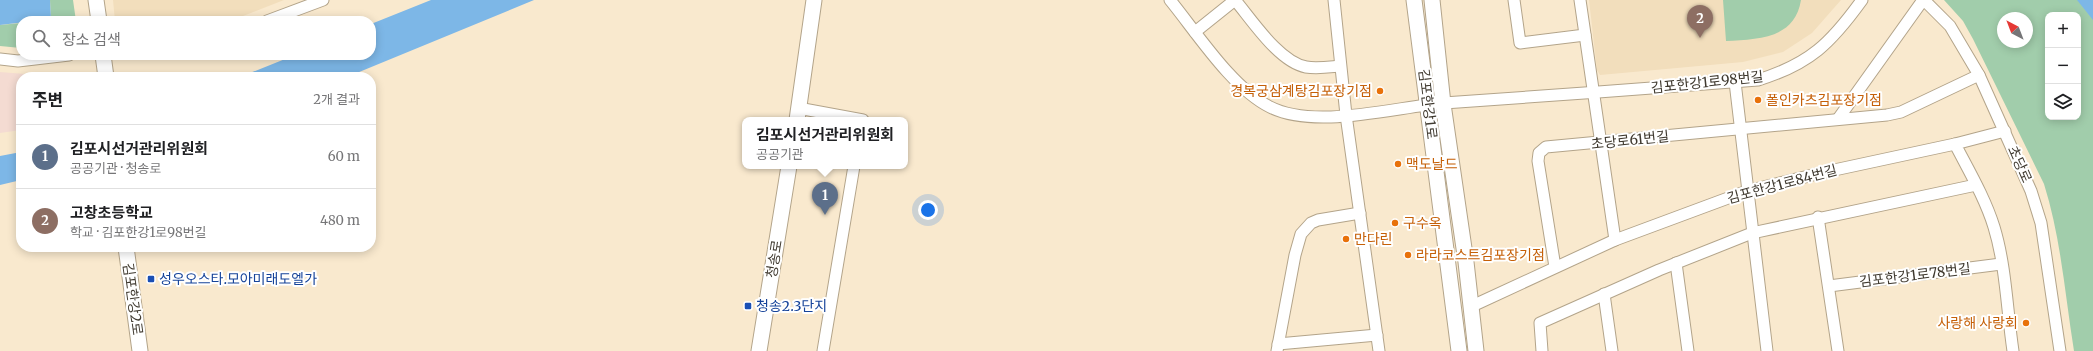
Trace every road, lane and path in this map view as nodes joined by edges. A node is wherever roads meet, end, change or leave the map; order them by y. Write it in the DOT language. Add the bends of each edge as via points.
graph roads {
  1 [pos="96,0"];
  2 [pos="323,0"];
  3 [pos="814,0"];
  4 [pos="1170,0"];
  5 [pos="1235,0"];
  6 [pos="1334,0"];
  7 [pos="1414,0"];
  8 [pos="1432,0"];
  9 [pos="1514,0"];
  10 [pos="1580,0"];
  11 [pos="1862,0"];
  12 [pos="1924,0"];
  13 [pos="98,16"];
  14 [pos="281,16"];
  15 [pos="1195,32"];
  16 [pos="1585,35"];
  17 [pos="0,59"];
  18 [pos="26,60"];
  19 [pos="104,60"];
  20 [pos="1340,66"];
  21 [pos="105,72"];
  22 [pos="1979,76"];
  23 [pos="1735,82"];
  24 [pos="1594,93"];
  25 [pos="1435,104"];
  26 [pos="1346,115"];
  27 [pos="797,116"];
  28 [pos="814,117"];
  29 [pos="1838,119"];
  30 [pos="1740,128"];
  31 [pos="2005,132"];
  32 [pos="1601,143"];
  33 [pos="1955,144"];
  34 [pos="784,169"];
  35 [pos="788,169"];
  36 [pos="853,169"];
  37 [pos="1976,185"];
  38 [pos="1747,191"];
  39 [pos="1360,213"];
  40 [pos="1818,217"];
  41 [pos="1752,233"];
  42 [pos="1615,240"];
  43 [pos="127,252"];
  44 [pos="1676,263"];
  45 [pos="2001,264"];
  46 [pos="1555,267"];
  47 [pos="1829,286"];
  48 [pos="1604,294"];
  49 [pos="1470,307"];
  50 [pos="1377,335"];
  51 [pos="1277,348"];
  52 [pos="140,351"];
  53 [pos="754,351"];
  54 [pos="758,351"];
  55 [pos="823,351"];
  56 [pos="1379,351"];
  57 [pos="1459,351"];
  58 [pos="1476,351"];
  59 [pos="1542,351"];
  60 [pos="1612,351"];
  61 [pos="1688,351"];
  62 [pos="1767,351"];
  63 [pos="1838,351"];
  64 [pos="2013,351"];
  65 [pos="2060,351"];
  1 -- 13 [label="street"];
  2 -- 14 [label="street"];
  3 -- 27 [label="street"];
  4 -- 15 [label="street, 김포한강1로98번길"];
  5 -- 15 [label="street"];
  5 -- 20 [label="street" via="1277,49 1294,64 1320,68"];
  6 -- 20 [label="street"];
  7 -- 25 [label="street, 김포한강1로"];
  8 -- 25 [label="street, 김포한강1로"];
  9 -- 16 [label="street" via="1520,43"];
  10 -- 16 [label="street"];
  11 -- 23 [label="street, 김포한강1로98번길" via="1842,27 1804,62 1758,80"];
  12 -- 22 [label="street, 초당로" via="1950,26"];
  12 -- 29 [label="street"];
  15 -- 26 [label="street, 김포한강1로98번길" via="1245,90 1271,108 1305,117"];
  16 -- 24 [label="street"];
  17 -- 18 [label="street"];
  19 -- 21 [label="street"];
  20 -- 26 [label="street"];
  22 -- 29 [label="street, 초당로61번길" via="1901,112"];
  22 -- 31 [label="street, 초당로"];
  23 -- 24 [label="street, 김포한강1로98번길"];
  23 -- 30 [label="street"];
  24 -- 25 [label="street, 김포한강1로98번길"];
  24 -- 32 [label="street"];
  25 -- 26 [label="street, 김포한강1로98번길"];
  25 -- 49 [label="street, 김포한강1로" via="1456,188"];
  25 -- 57 [label="street, 김포한강1로"];
  26 -- 39 [label="street"];
  27 -- 28 [label="street"];
  29 -- 30 [label="street, 초당로61번길"];
  30 -- 32 [label="street, 초당로61번길"];
  30 -- 38 [label="street"];
  31 -- 33 [label="street"];
  31 -- 65 [label="street, 초당로" via="2031,191 2041,223"];
  32 -- 42 [label="street"];
  32 -- 46 [label="street, 초당로61번길" via="1546,147 1539,153"];
  33 -- 37 [label="street"];
  33 -- 38 [label="street, 김포한강1로84번길"];
  34 -- 53 [label="street, 청송로"];
  35 -- 54 [label="street, 청송로"];
  36 -- 55 [label="street"];
  37 -- 40 [label="street"];
  37 -- 45 [label="street" via="1994,227"];
  38 -- 41 [label="street"];
  38 -- 42 [label="street, 김포한강1로84번길"];
  39 -- 50 [label="street"];
  39 -- 51 [label="street" via="1318,220 1311,223 1301,234"];
  40 -- 41 [label="street"];
  40 -- 47 [label="street"];
  41 -- 44 [label="street"];
  41 -- 62 [label="street"];
  42 -- 46 [label="street, 김포한강1로84번길"];
  43 -- 52 [label="street, 김포한강2로"];
  44 -- 48 [label="street"];
  44 -- 61 [label="street"];
  45 -- 47 [label="street, 김포한강1로78번길"];
  45 -- 64 [label="street"];
  46 -- 49 [label="street, 김포한강1로84번길"];
  47 -- 63 [label="street"];
  48 -- 59 [label="street" via="1540,323"];
  48 -- 60 [label="street"];
  49 -- 58 [label="street, 김포한강1로"];
  50 -- 51 [label="street"];
  50 -- 56 [label="street"];
}
